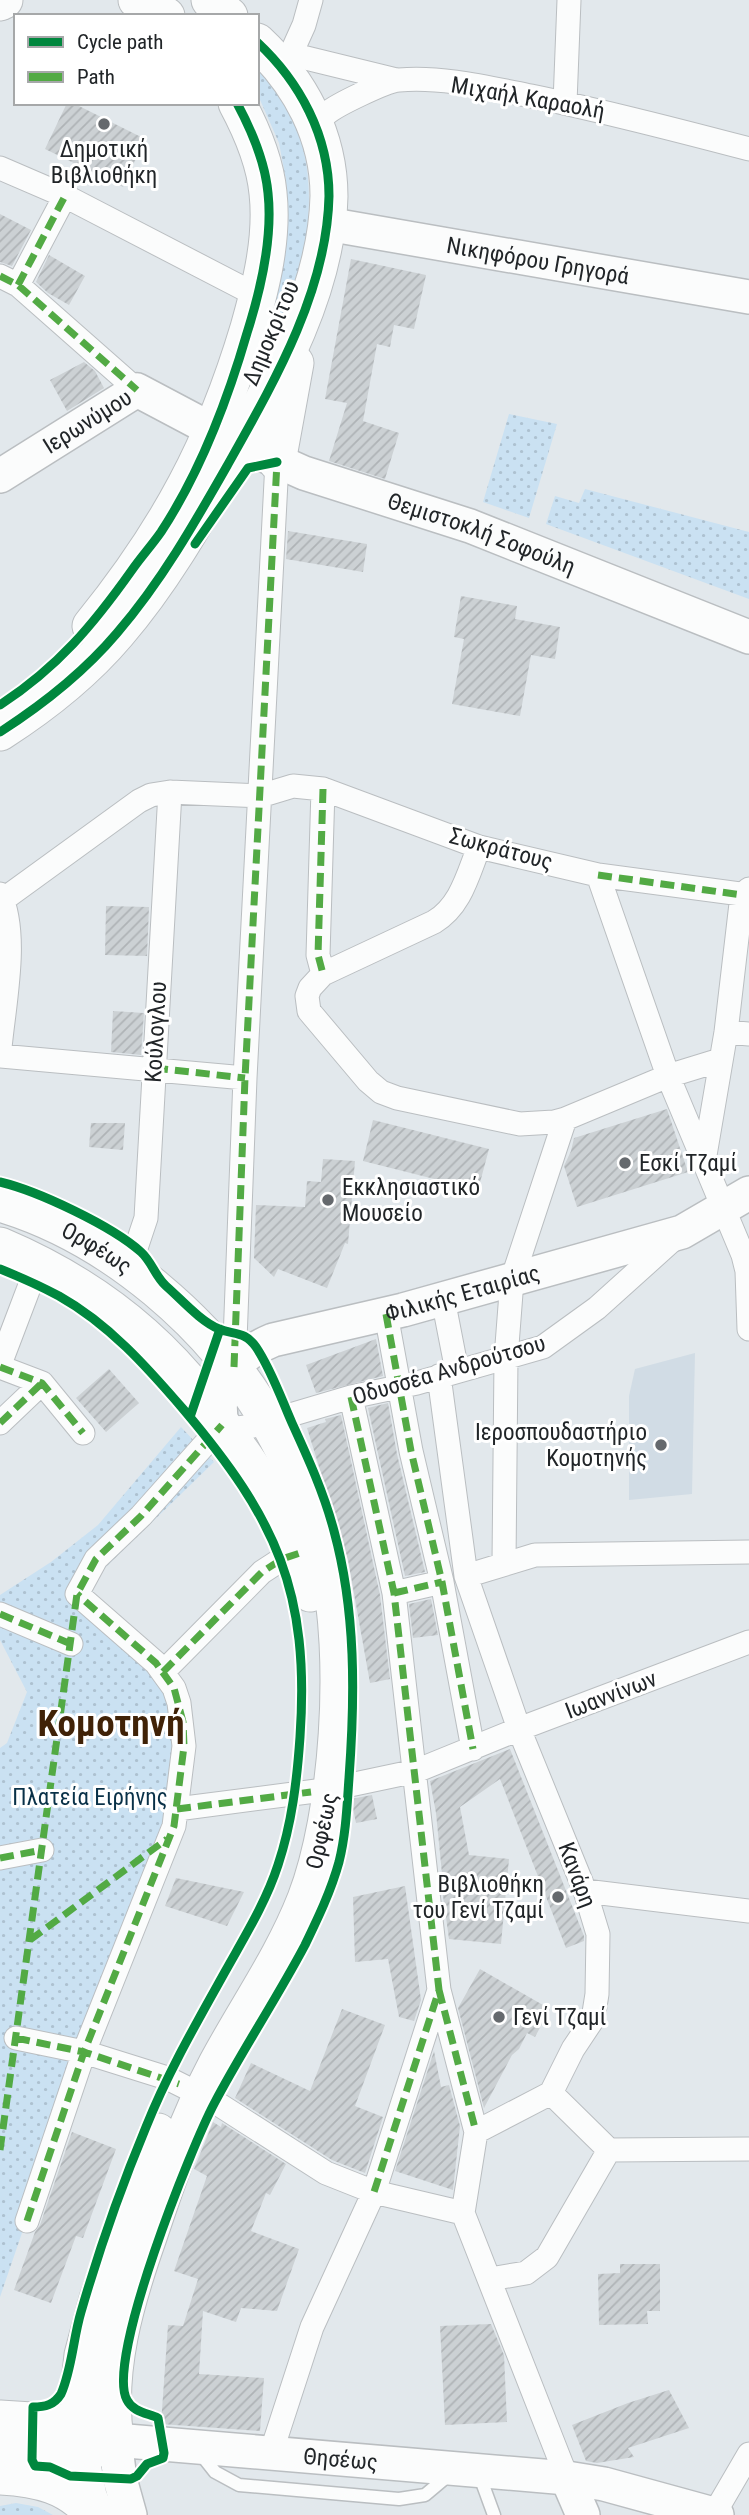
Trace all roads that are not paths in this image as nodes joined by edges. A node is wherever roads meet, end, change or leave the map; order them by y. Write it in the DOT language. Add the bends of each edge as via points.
graph roads {
  1 [pos="137,0"];
  2 [pos="210,0"];
  3 [pos="311,0"];
  4 [pos="569,0"];
  5 [pos="162,14"];
  6 [pos="227,14"];
  7 [pos="274,52"];
  8 [pos="396,80"];
  9 [pos="565,103"];
  10 [pos="238,105"];
  11 [pos="316,126"];
  12 [pos="749,149"];
  13 [pos="0,168"];
  14 [pos="65,197"];
  15 [pos="327,225"];
  16 [pos="9,281"];
  17 [pos="258,296"];
  18 [pos="749,298"];
  19 [pos="305,307"];
  20 [pos="137,390"];
  21 [pos="227,437"];
  22 [pos="277,462"];
  23 [pos="0,476"];
  24 [pos="749,636"];
  25 [pos="0,705"];
  26 [pos="0,732"];
  27 [pos="323,789"];
  28 [pos="170,792"];
  29 [pos="260,796"];
  30 [pos="480,847"];
  31 [pos="598,874"];
  32 [pos="747,893"];
  33 [pos="1,899"];
  34 [pos="323,974"];
  35 [pos="726,1032"];
  36 [pos="749,1034"];
  37 [pos="0,1048"];
  38 [pos="0,1056"];
  39 [pos="720,1060"];
  40 [pos="154,1069"];
  41 [pos="668,1076"];
  42 [pos="245,1077"];
  43 [pos="565,1119"];
  44 [pos="704,1161"];
  45 [pos="736,1200"];
  46 [pos="0,1203"];
  47 [pos="682,1231"];
  48 [pos="0,1246"];
  49 [pos="38,1264"];
  50 [pos="124,1266"];
  51 [pos="512,1280"];
  52 [pos="443,1299"];
  53 [pos="386,1314"];
  54 [pos="749,1329"];
  55 [pos="506,1358"];
  56 [pos="0,1366"];
  57 [pos="234,1367"];
  58 [pos="448,1374"];
  59 [pos="42,1382"];
  60 [pos="401,1385"];
  61 [pos="351,1397"];
  62 [pos="269,1422"];
  63 [pos="0,1423"];
  64 [pos="222,1425"];
  65 [pos="83,1433"];
  66 [pos="749,1552"];
  67 [pos="300,1553"];
  68 [pos="504,1563"];
  69 [pos="466,1576"];
  70 [pos="442,1583"];
  71 [pos="394,1594"];
  72 [pos="0,1614"];
  73 [pos="749,1642"];
  74 [pos="71,1644"];
  75 [pos="163,1672"];
  76 [pos="519,1729"];
  77 [pos="473,1749"];
  78 [pos="416,1771"];
  79 [pos="321,1790"];
  80 [pos="177,1809"];
  81 [pos="42,1850"];
  82 [pos="0,1858"];
  83 [pos="585,1891"];
  84 [pos="749,1911"];
  85 [pos="439,1990"];
  86 [pos="16,2038"];
  87 [pos="84,2052"];
  88 [pos="190,2090"];
  89 [pos="551,2093"];
  90 [pos="476,2132"];
  91 [pos="609,2150"];
  92 [pos="749,2150"];
  93 [pos="374,2192"];
  94 [pos="464,2213"];
  95 [pos="27,2221"];
  96 [pos="490,2279"];
  97 [pos="0,2419"];
  98 [pos="80,2439"];
  99 [pos="115,2440"];
  100 [pos="196,2447"];
  101 [pos="0,2451"];
  102 [pos="271,2453"];
  103 [pos="749,2454"];
  104 [pos="467,2470"];
  105 [pos="0,2476"];
  106 [pos="567,2478"];
  107 [pos="715,2514"];
  108 [pos="96,2515"];
  109 [pos="130,2515"];
  110 [pos="494,2515"];
  111 [pos="583,2515"];
  1 -- 5 [label="main road"];
  2 -- 6 [label="main road"];
  3 -- 7 [label="street" via="304,25"];
  4 -- 9 [label="street"];
  7 -- 8 [label="street"];
  7 -- 11 [label="main road, Δημοκρίτου"];
  8 -- 9 [label="street, Μιχαήλ Καραολή" via="479,86"];
  8 -- 11 [label="street, Μιχαήλ Καραολή" via="338,105"];
  9 -- 12 [label="street, Μιχαήλ Καραολή"];
  10 -- 17 [label="main road, Δημοκρίτου" via="254,137 268,192 267,245"];
  11 -- 15 [label="main road, Δημοκρίτου" via="329,193"];
  13 -- 14 [label="street"];
  14 -- 16 [label="street"];
  14 -- 17 [label="street"];
  15 -- 18 [label="street, Νικηφόρου Γρηγορά"];
  15 -- 19 [label="main road, Δημοκρίτου"];
  16 -- 20 [label="street"];
  17 -- 21 [label="main road, Δημοκρίτου" via="235,374"];
  19 -- 21 [label="main road, Δημοκρίτου" via="285,356"];
  19 -- 22 [label="main road"];
  20 -- 21 [label="street, Ιερωνύμου"];
  20 -- 23 [label="street, Ιερωνύμου"];
  21 -- 22 [label="street, Θεμιστοκλή Σοφούλη"];
  21 -- 25 [label="main road, Δημοκρίτου" via="75,645"];
  21 -- 26 [label="main road, Δημοκρίτου" via="183,542 143,600 116,635 63,685"];
  22 -- 24 [label="street, Θεμιστοκλή Σοφούλη" via="470,526"];
  22 -- 29 [label="street"];
  27 -- 29 [label="street, Σωκράτους" via="293,786"];
  27 -- 30 [label="street, Σωκράτους"];
  27 -- 34 [label="street" via="318,955"];
  28 -- 29 [label="street, Σωκράτους"];
  28 -- 33 [label="street" via="139,801"];
  28 -- 40 [label="street, Κούλογλου"];
  29 -- 42 [label="street"];
  30 -- 31 [label="street, Σωκράτους"];
  30 -- 34 [label="street" via="457,901 447,913"];
  31 -- 32 [label="street, Σωκράτους"];
  31 -- 41 [label="street"];
  32 -- 35 [label="street"];
  33 -- 37 [label="street" via="10,945"];
  34 -- 43 [label="street" via="310,988 307,1003 314,1017 368,1081 389,1095 520,1124"];
  35 -- 36 [label="street"];
  35 -- 39 [label="street"];
  38 -- 40 [label="street"];
  39 -- 41 [label="street"];
  39 -- 44 [label="street"];
  40 -- 42 [label="street"];
  40 -- 50 [label="street, Κούλογλου" via="146,1218"];
  41 -- 43 [label="street"];
  41 -- 44 [label="street"];
  42 -- 57 [label="street"];
  43 -- 51 [label="street"];
  44 -- 45 [label="street"];
  45 -- 47 [label="street, Φιλικής Εταιρίας"];
  45 -- 54 [label="street" via="747,1271"];
  46 -- 50 [label="main road, Ορφέως" via="67,1230"];
  47 -- 51 [label="street, Φιλικής Εταιρίας"];
  47 -- 55 [label="street, Οδυσσέα Ανδρούτσου" via="567,1332 543,1347"];
  48 -- 49 [label="main road, Ορφέως"];
  49 -- 56 [label="street"];
  49 -- 64 [label="main road, Ορφέως" via="123,1316 185,1377"];
  50 -- 57 [label="main road, Ορφέως" via="183,1314"];
  51 -- 52 [label="street, Φιλικής Εταιρίας"];
  51 -- 55 [label="street"];
  52 -- 53 [label="street, Φιλικής Εταιρίας"];
  52 -- 58 [label="street, Κανάρη"];
  53 -- 57 [label="street, Φιλικής Εταιρίας" via="273,1340 245,1354"];
  53 -- 60 [label="street"];
  55 -- 58 [label="street, Οδυσσέα Ανδρούτσου"];
  55 -- 68 [label="street"];
  56 -- 59 [label="street"];
  57 -- 62 [label="main road, Ορφέως"];
  57 -- 64 [label="street, Φιλικής Εταιρίας" via="221,1395"];
  58 -- 60 [label="street, Οδυσσέα Ανδρούτσου"];
  58 -- 69 [label="street, Κανάρη"];
  59 -- 63 [label="street"];
  59 -- 65 [label="street"];
  60 -- 61 [label="street, Οδυσσέα Ανδρούτσου"];
  60 -- 70 [label="street" via="411,1451"];
  61 -- 62 [label="street, Οδυσσέα Ανδρούτσου"];
  61 -- 71 [label="street"];
  62 -- 64 [label="street, Οδυσσέα Ανδρούτσου" via="238,1428"];
  62 -- 79 [label="main road, Ορφέως" via="304,1490 329,1568 338,1674"];
  64 -- 67 [label="main road, Ορφέως" via="275,1502"];
  64 -- 75 [label="street" via="96,1559 78,1594"];
  66 -- 68 [label="street" via="535,1555"];
  67 -- 75 [label="street" via="262,1572"];
  67 -- 79 [label="main road, Ορφέως" via="316,1651"];
  68 -- 69 [label="street"];
  69 -- 76 [label="street, Κανάρη"];
  70 -- 71 [label="street"];
  70 -- 77 [label="street"];
  71 -- 78 [label="street"];
  72 -- 74 [label="street"];
  73 -- 76 [label="street, Ιωαννίνων"];
  75 -- 80 [label="street" via="174,1688 183,1722"];
  76 -- 77 [label="street, Ιωαννίνων"];
  76 -- 83 [label="street, Κανάρη"];
  77 -- 78 [label="street, Ιωαννίνων"];
  78 -- 79 [label="street, Ιωαννίνων"];
  78 -- 85 [label="street"];
  79 -- 80 [label="street, Ιωαννίνων"];
  79 -- 88 [label="main road, Ορφέως" via="319,1855 291,1934"];
  80 -- 87 [label="street" via="166,1849"];
  81 -- 82 [label="street"];
  83 -- 84 [label="street"];
  83 -- 89 [label="street, Κανάρη" via="598,1934 593,2019"];
  85 -- 90 [label="street"];
  85 -- 93 [label="street"];
  86 -- 87 [label="street"];
  87 -- 88 [label="street"];
  87 -- 95 [label="street"];
  88 -- 93 [label="street" via="326,2173"];
  88 -- 98 [label="main road, Ορφέως" via="155,2138 98,2299 80,2374"];
  88 -- 99 [label="main road, Ορφέως" via="178,2149 124,2317 111,2388"];
  89 -- 90 [label="street"];
  89 -- 91 [label="street"];
  90 -- 94 [label="street"];
  91 -- 92 [label="street"];
  91 -- 96 [label="street" via="547,2257 526,2273"];
  93 -- 94 [label="street"];
  93 -- 102 [label="street" via="312,2327"];
  94 -- 96 [label="street"];
  96 -- 106 [label="street"];
  97 -- 98 [label="main road"];
  98 -- 99 [label="main road"];
  98 -- 101 [label="main road"];
  98 -- 108 [label="street"];
  99 -- 100 [label="street, Θησέως"];
  99 -- 109 [label="street"];
  100 -- 102 [label="street, Θησέως"];
  100 -- 104 [label="lane" via="215,2472 239,2485 399,2500 425,2495"];
  102 -- 104 [label="street, Θησέως"];
  103 -- 107 [label="street"];
  104 -- 106 [label="street, Θησέως"];
  104 -- 110 [label="lane"];
  105 -- 108 [label="main road" via="53,2484"];
  106 -- 107 [label="street, Θησέως" via="615,2486"];
  106 -- 111 [label="street"];
}
